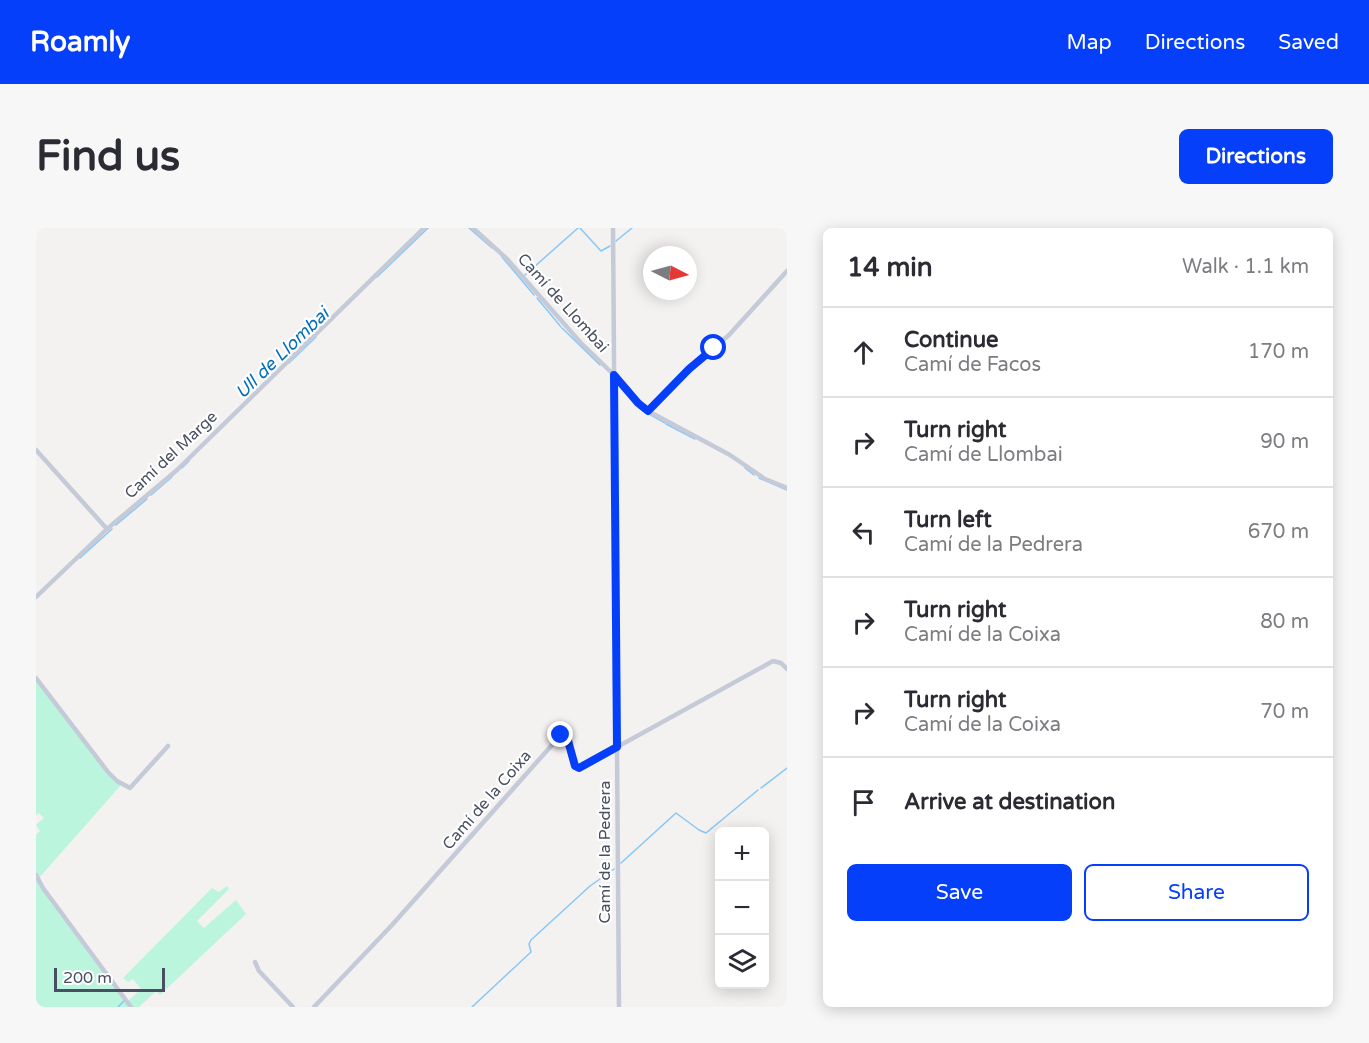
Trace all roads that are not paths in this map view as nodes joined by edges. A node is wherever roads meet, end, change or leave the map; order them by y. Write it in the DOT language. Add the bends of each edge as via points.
graph roads {
  1 [pos="424,228"];
  2 [pos="473,228"];
  3 [pos="613,228"];
  4 [pos="787,271"];
  5 [pos="614,375"];
  6 [pos="648,411"];
  7 [pos="36,450"];
  8 [pos="787,488"];
  9 [pos="107,529"];
  10 [pos="36,597"];
  11 [pos="787,669"];
  12 [pos="36,678"];
  13 [pos="168,746"];
  14 [pos="617,747"];
  15 [pos="36,875"];
  16 [pos="255,962"];
  17 [pos="131,1007"];
  18 [pos="293,1007"];
  19 [pos="314,1007"];
  20 [pos="619,1007"];
  1 -- 9 [label="street, Camí del Marge" via="177,470"];
  2 -- 5 [label="street, Camí de Llombai" via="506,258"];
  3 -- 5 [label="street, Camí de la Pedrera"];
  4 -- 6 [label="street" via="729,335"];
  5 -- 6 [label="street, Camí de Llombai"];
  5 -- 14 [label="street, Camí de la Pedrera"];
  6 -- 8 [label="street, Camí de Llombai"];
  7 -- 9 [label="street"];
  9 -- 10 [label="street, Camí del Marge"];
  11 -- 14 [label="street, Camí de la Coixa" via="773,661"];
  12 -- 13 [label="street" via="108,772 129,788"];
  14 -- 19 [label="street, Camí de la Coixa" via="579,768 575,766 567,737 560,736"];
  14 -- 20 [label="street, Camí de la Pedrera"];
  15 -- 17 [label="street"];
  16 -- 18 [label="street"];
}
